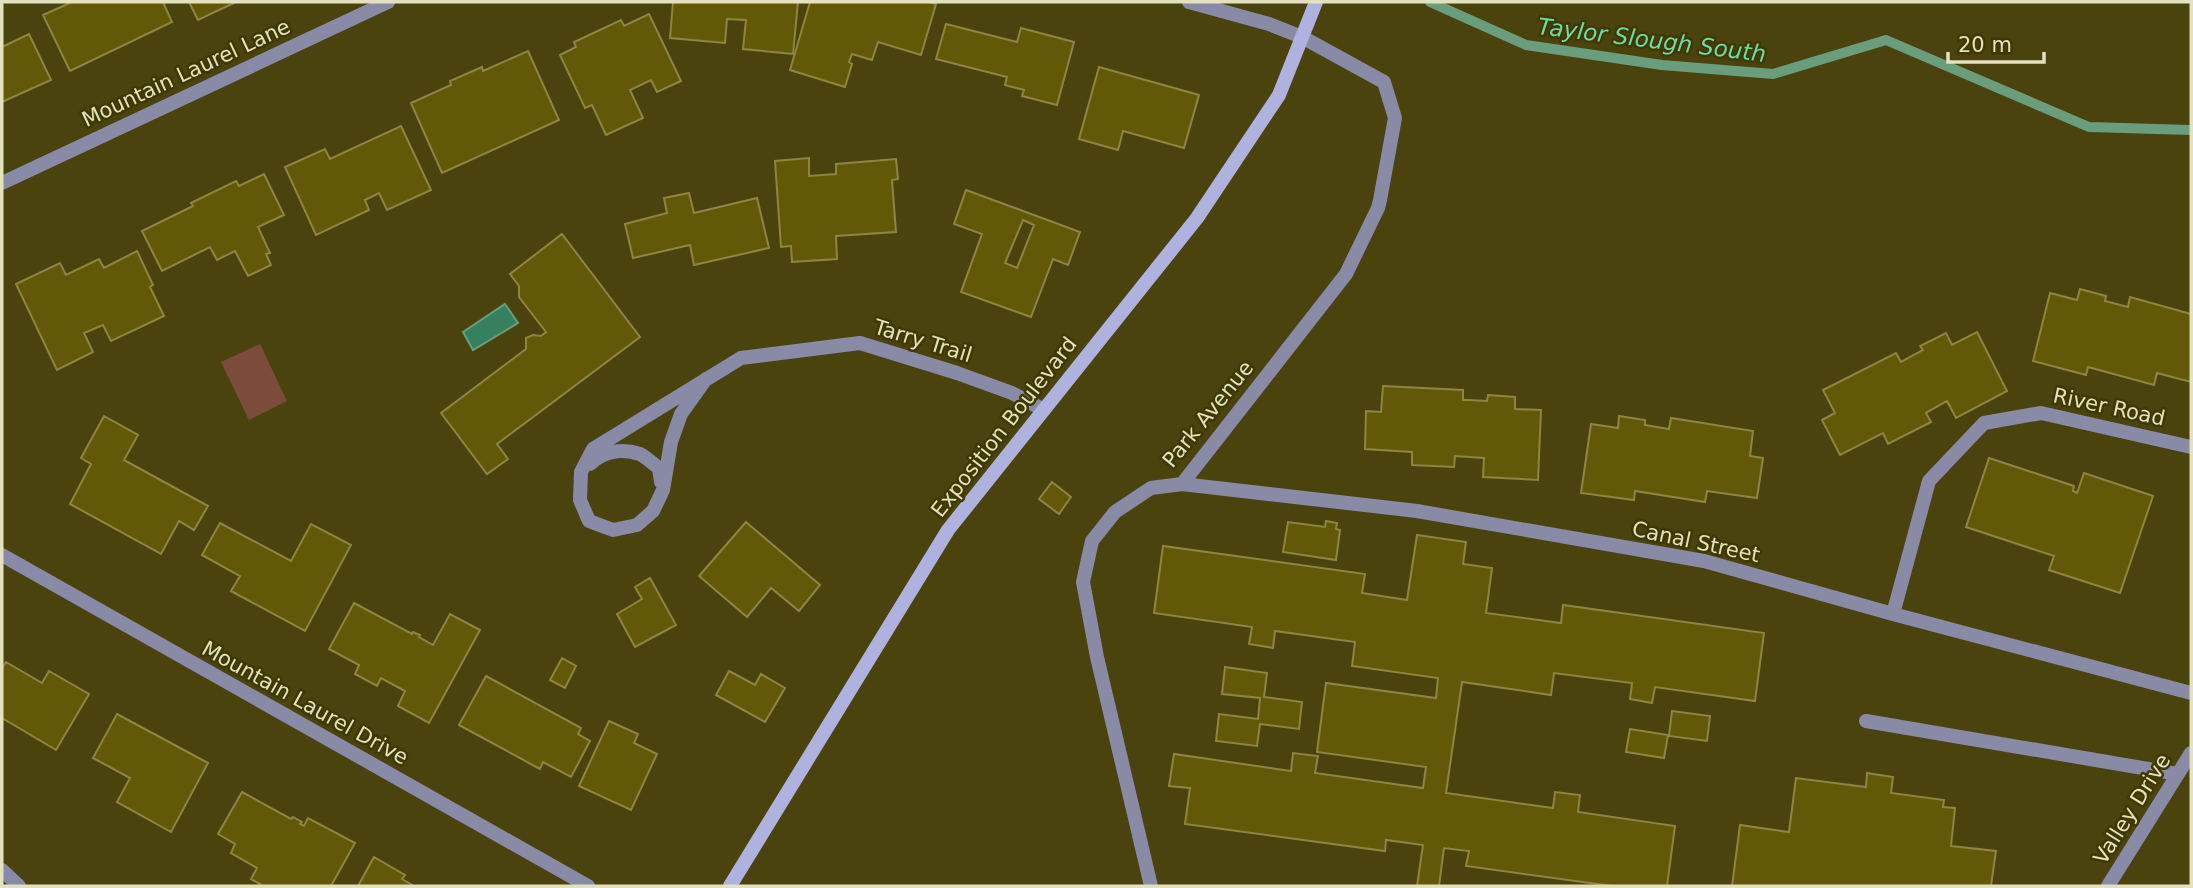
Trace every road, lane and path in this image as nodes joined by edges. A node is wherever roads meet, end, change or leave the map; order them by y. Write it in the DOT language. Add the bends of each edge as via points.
graph roads {
  1 [pos="388,2"];
  2 [pos="1189,2"];
  3 [pos="1316,2"];
  4 [pos="1302,37"];
  5 [pos="2,183"];
  6 [pos="706,379"];
  7 [pos="1044,410"];
  8 [pos="2191,447"];
  9 [pos="580,472"];
  10 [pos="1182,484"];
  11 [pos="663,490"];
  12 [pos="2,555"];
  13 [pos="1893,614"];
  14 [pos="2191,693"];
  15 [pos="1866,721"];
  16 [pos="2191,753"];
  17 [pos="2178,774"];
  18 [pos="2,870"];
  19 [pos="19,886"];
  20 [pos="588,886"];
  21 [pos="730,886"];
  22 [pos="1151,886"];
  23 [pos="2108,886"];
  1 -- 5 [label="street, Mountain Laurel Lane"];
  2 -- 4 [label="street"];
  3 -- 4 [label="street, Exposition Boulevard"];
  4 -- 7 [label="street, Exposition Boulevard" via="1279,95 1197,218"];
  4 -- 10 [label="street, Park Avenue" via="1384,82 1395,118 1378,208 1346,274"];
  6 -- 7 [label="street, Tarry Trail" via="741,359 860,343 1012,393"];
  6 -- 9 [label="street, Tarry Trail" via="593,450"];
  6 -- 11 [label="street, Tarry Trail" via="681,414"];
  7 -- 21 [label="street, Exposition Boulevard" via="948,530"];
  8 -- 13 [label="street, River Road" via="2041,412 1984,423 1929,481"];
  9 -- 11 [label="street" via="599,455 617,451 641,454 659,468"];
  9 -- 11 [label="street, Tarry Trail" via="580,500 589,521 612,530 637,525 653,511"];
  10 -- 13 [label="street, Canal Street" via="1417,510 1704,561"];
  10 -- 22 [label="street, Park Avenue" via="1151,488 1115,512 1092,541 1083,582"];
  12 -- 20 [label="street, Mountain Laurel Drive"];
  13 -- 14 [label="street, Canal Street"];
  15 -- 17 [label="street"];
  16 -- 17 [label="street, Valley Drive"];
  17 -- 23 [label="street, Valley Drive"];
  18 -- 19 [label="street"];
}
